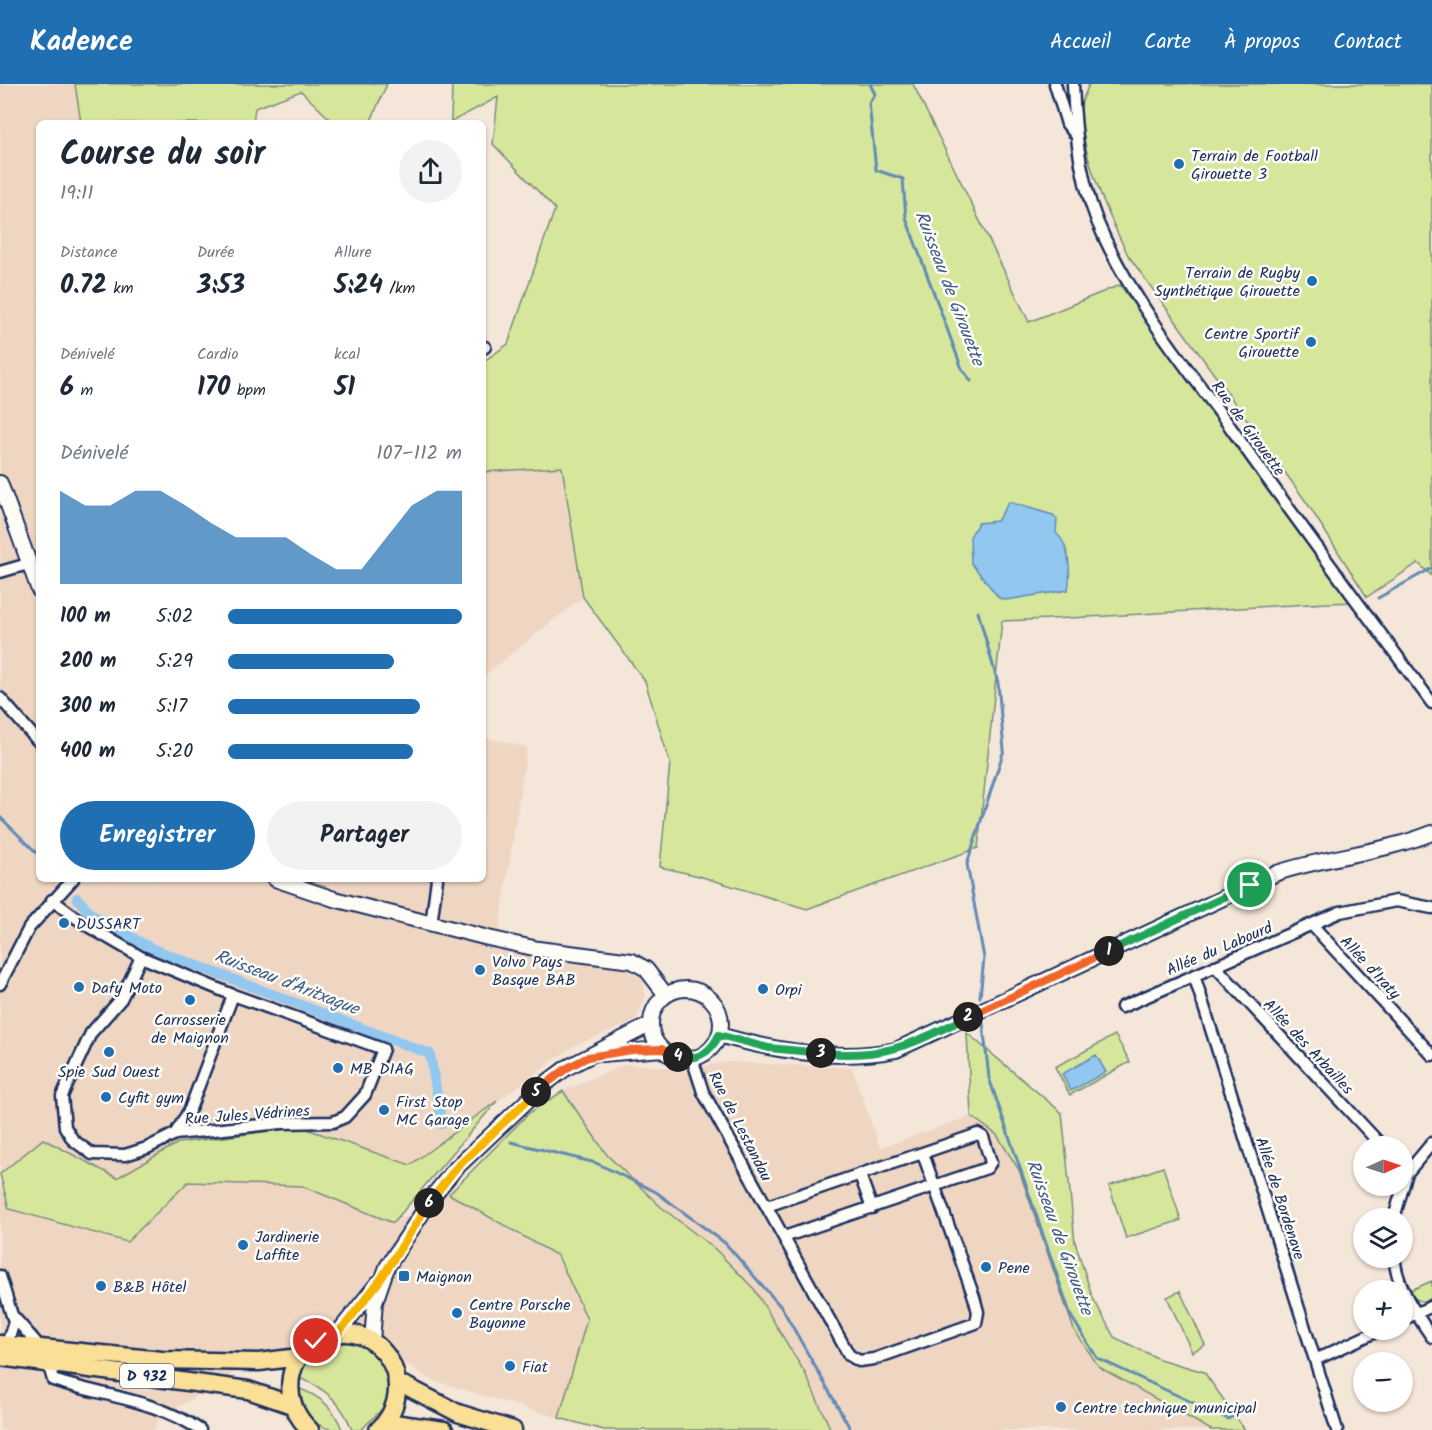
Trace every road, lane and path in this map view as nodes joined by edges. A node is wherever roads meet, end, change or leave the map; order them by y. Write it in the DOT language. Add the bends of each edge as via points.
graph roads {
  1 [pos="1055,84"];
  2 [pos="1073,84"];
  3 [pos="1075,134"];
  4 [pos="0,483"];
  5 [pos="28,564"];
  6 [pos="0,572"];
  7 [pos="36,583"];
  8 [pos="0,698"];
  9 [pos="1432,703"];
  10 [pos="36,739"];
  11 [pos="1432,833"];
  12 [pos="70,882"];
  13 [pos="284,882"];
  14 [pos="437,882"];
  15 [pos="51,900"];
  16 [pos="1432,908"];
  17 [pos="431,925"];
  18 [pos="1312,925"];
  19 [pos="141,957"];
  20 [pos="1215,966"];
  21 [pos="1194,975"];
  22 [pos="0,984"];
  23 [pos="233,995"];
  24 [pos="666,995"];
  25 [pos="1122,1006"];
  26 [pos="651,1024"];
  27 [pos="719,1035"];
  28 [pos="662,1049"];
  29 [pos="1432,1055"];
  30 [pos="588,1057"];
  31 [pos="692,1058"];
  32 [pos="175,1134"];
  33 [pos="1373,1136"];
  34 [pos="1432,1143"];
  35 [pos="923,1154"];
  36 [pos="1413,1163"];
  37 [pos="860,1175"];
  38 [pos="935,1186"];
  39 [pos="766,1206"];
  40 [pos="872,1208"];
  41 [pos="784,1237"];
  42 [pos="1397,1268"];
  43 [pos="0,1276"];
  44 [pos="381,1279"];
  45 [pos="3,1300"];
  46 [pos="1432,1306"];
  47 [pos="1415,1314"];
  48 [pos="12,1315"];
  49 [pos="337,1334"];
  50 [pos="1432,1336"];
  51 [pos="1358,1340"];
  52 [pos="372,1341"];
  53 [pos="2,1348"];
  54 [pos="45,1356"];
  55 [pos="299,1357"];
  56 [pos="1317,1359"];
  57 [pos="398,1385"];
  58 [pos="292,1405"];
  59 [pos="382,1426"];
  60 [pos="200,1430"];
  61 [pos="310,1430"];
  62 [pos="444,1430"];
  63 [pos="513,1430"];
  64 [pos="1337,1430"];
  1 -- 3 [label="street, Rue de Girouette" via="1067,124"];
  2 -- 3 [label="street"];
  3 -- 9 [label="street, Rue de Girouette" via="1081,173 1100,227 1126,277 1182,362"];
  4 -- 5 [label="street"];
  5 -- 6 [label="street"];
  5 -- 7 [label="street"];
  8 -- 10 [label="street"];
  11 -- 27 [label="street" via="1277,873 896,1050 860,1055 769,1048"];
  12 -- 15 [label="street"];
  13 -- 17 [label="street"];
  14 -- 17 [label="street"];
  15 -- 19 [label="street"];
  15 -- 22 [label="street" via="29,928"];
  16 -- 18 [label="street, Allée du Labourd" via="1396,901 1376,903 1340,912"];
  17 -- 24 [label="street" via="538,949 632,961 646,969"];
  18 -- 20 [label="street, Allée du Labourd"];
  18 -- 29 [label="street, Allée d'Iraty"];
  19 -- 23 [label="street"];
  19 -- 32 [label="street, Rue Jules Védrines" via="121,999 91,1033 62,1096 65,1127 73,1140 92,1154 125,1155"];
  20 -- 21 [label="street, Allée du Labourd"];
  20 -- 33 [label="street, Allée des Arbailles"];
  21 -- 25 [label="street, Allée du Labourd"];
  21 -- 56 [label="street, Allée de Bordenave"];
  23 -- 32 [label="street" via="190,1108"];
  23 -- 32 [label="street, Rue Jules Védrines" via="383,1049 365,1095 345,1117 333,1122"];
  24 -- 26 [label="street" via="655,1008"];
  24 -- 27 [label="street" via="687,988 708,996 720,1016"];
  26 -- 28 [label="street"];
  26 -- 30 [label="street"];
  27 -- 31 [label="street" via="709,1050"];
  28 -- 30 [label="street"];
  28 -- 31 [label="street" via="681,1058"];
  30 -- 44 [label="street" via="546,1083 455,1169"];
  31 -- 39 [label="street, Rue de Lestandau" via="703,1092"];
  34 -- 36 [label="street"];
  35 -- 37 [label="street, Rue de Lestandau"];
  35 -- 38 [label="street, Rue de Lestandau"];
  35 -- 38 [label="street, Rue de Lestandau" via="978,1134 983,1137 991,1162 987,1168"];
  37 -- 39 [label="street, Rue de Lestandau"];
  37 -- 40 [label="street"];
  38 -- 40 [label="street, Rue de Lestandau"];
  38 -- 41 [label="street, Rue de Lestandau" via="978,1312 976,1323 965,1329 859,1361 849,1355"];
  39 -- 41 [label="street, Rue de Lestandau"];
  40 -- 41 [label="street, Rue de Lestandau"];
  42 -- 47 [label="street"];
  43 -- 45 [label="street"];
  44 -- 49 [label="street"];
  44 -- 52 [label="street"];
  45 -- 48 [label="street"];
  46 -- 47 [label="street"];
  47 -- 50 [label="street"];
  48 -- 53 [label="street" via="13,1330"];
  48 -- 54 [label="street"];
  49 -- 52 [label="main road"];
  49 -- 55 [label="main road" via="316,1341"];
  51 -- 56 [label="street"];
  52 -- 57 [label="main road" via="392,1362"];
  53 -- 54 [label="main road, D 932"];
  54 -- 55 [label="main road, D 932" via="207,1362 273,1362"];
  54 -- 58 [label="main road, D 932" via="248,1390"];
  54 -- 60 [label="street" via="53,1380 140,1403"];
  55 -- 58 [label="main road" via="290,1382"];
  56 -- 64 [label="street, Allée de Bordenave"];
  57 -- 59 [label="main road" via="397,1398"];
  57 -- 63 [label="main road" via="458,1413"];
  58 -- 61 [label="main road"];
  59 -- 62 [label="main road"];
}
